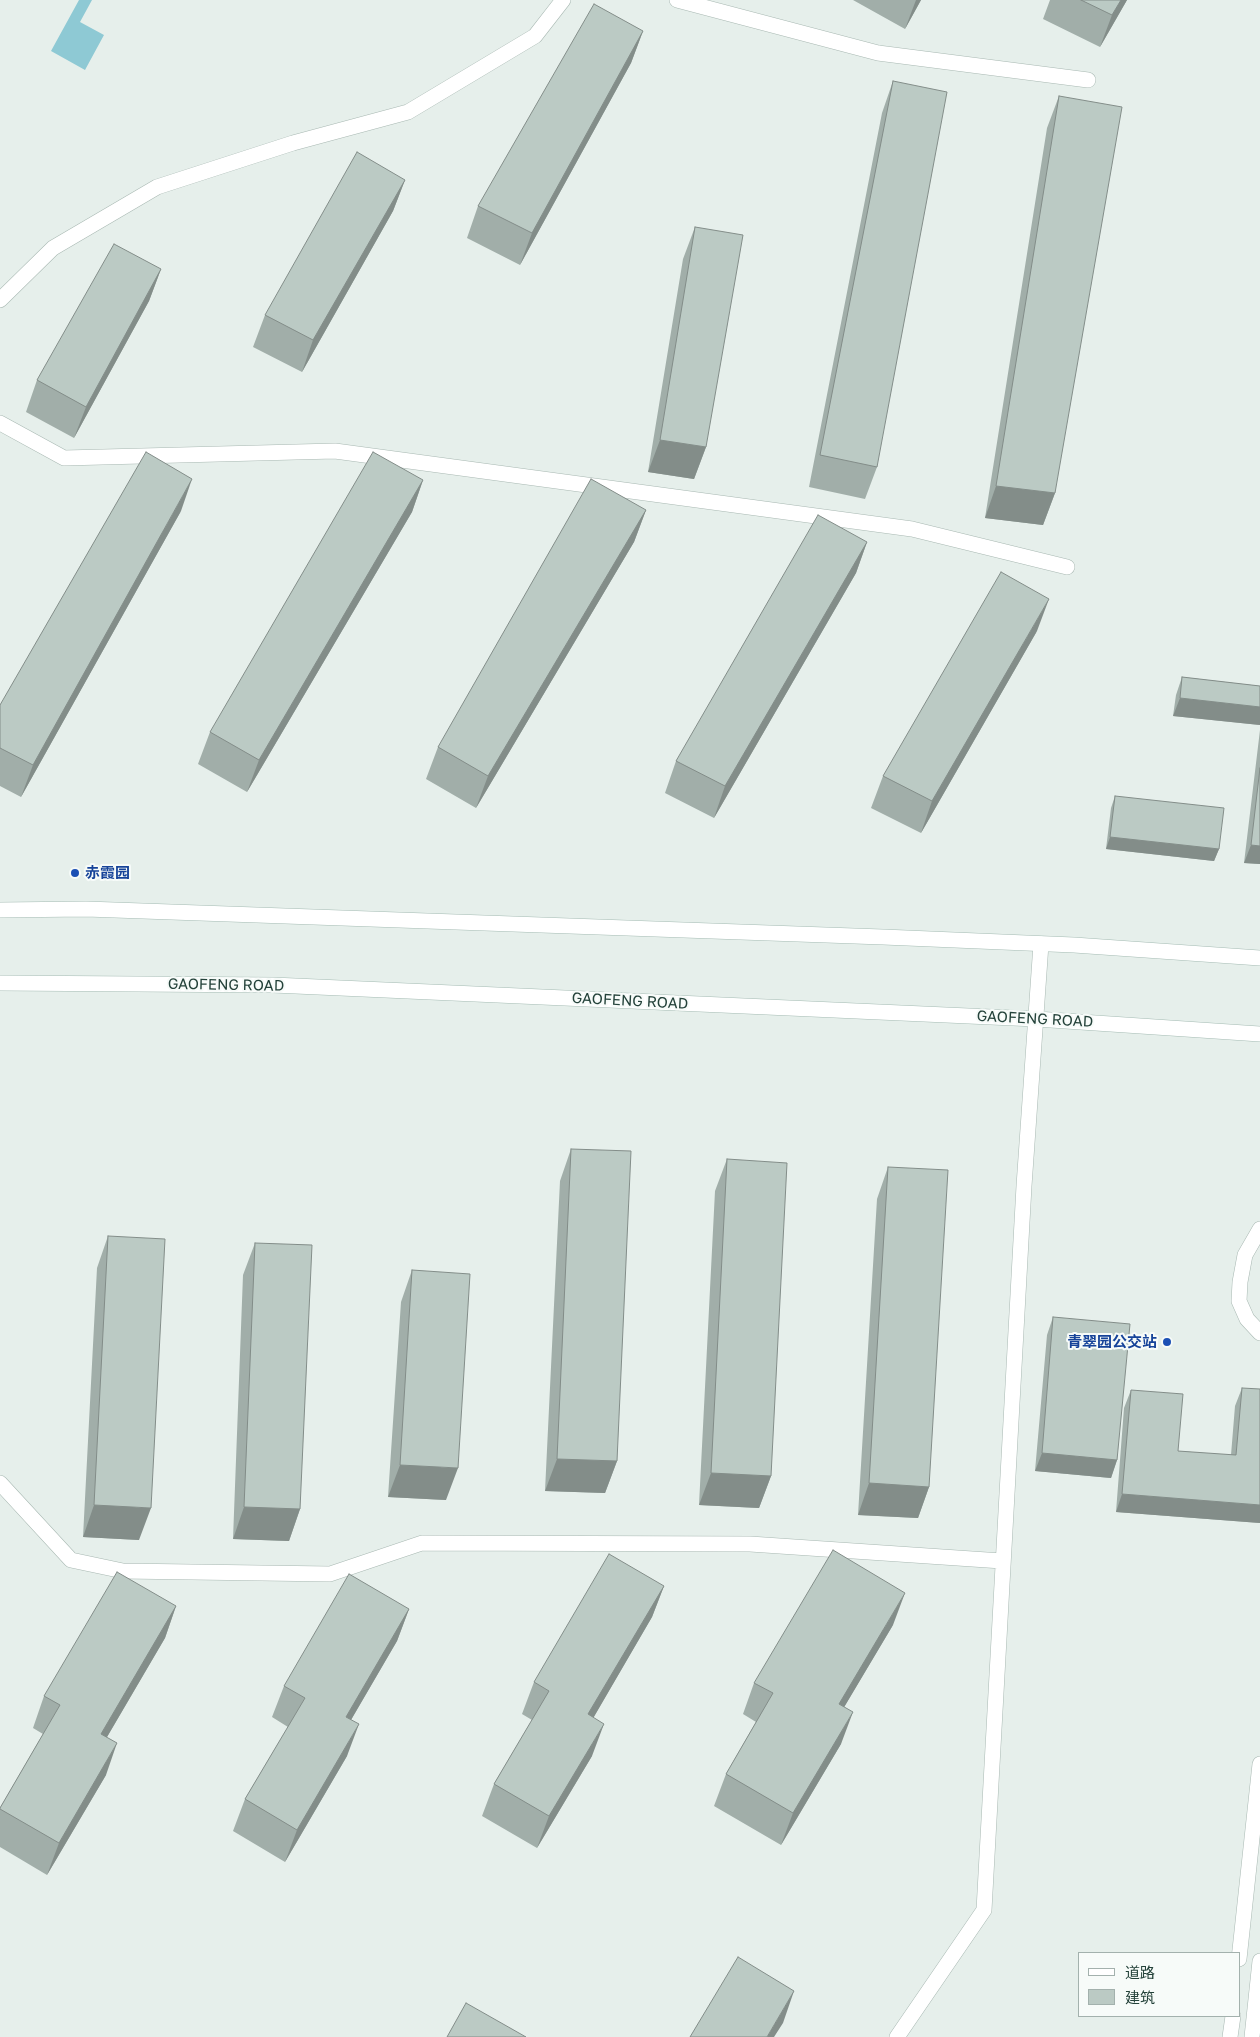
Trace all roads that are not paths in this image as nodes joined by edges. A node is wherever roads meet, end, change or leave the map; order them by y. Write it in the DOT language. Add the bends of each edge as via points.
graph roads {
  1 [pos="563,0"];
  2 [pos="677,0"];
  3 [pos="1088,80"];
  4 [pos="0,300"];
  5 [pos="0,423"];
  6 [pos="1067,567"];
  7 [pos="0,910"];
  8 [pos="1041,944"];
  9 [pos="1260,958"];
  10 [pos="0,983"];
  11 [pos="1036,1018"];
  12 [pos="1238,1033"];
  13 [pos="1260,1034"];
  14 [pos="1260,1040"];
  15 [pos="1260,1229"];
  16 [pos="1260,1333"];
  17 [pos="0,1483"];
  18 [pos="1002,1561"];
  19 [pos="1260,1764"];
  20 [pos="1240,1952"];
  21 [pos="1260,1961"];
  22 [pos="1233,2017"];
  23 [pos="898,2037"];
  24 [pos="1230,2037"];
  25 [pos="1252,2037"];
  1 -- 4 [label="main road" via="535,36 408,112 293,143 157,187 53,248"];
  2 -- 3 [label="main road" via="878,52"];
  5 -- 6 [label="main road" via="64,458 334,451 912,529"];
  7 -- 8 [label="main road" via="106,910"];
  8 -- 9 [label="main road"];
  8 -- 11 [label="main road"];
  10 -- 11 [label="main road, GAOFENG ROAD" via="273,985"];
  11 -- 12 [label="main road, GAOFENG ROAD"];
  11 -- 18 [label="main road"];
  12 -- 13 [label="main road, GAOFENG ROAD"];
  12 -- 14 [label="main road"];
  15 -- 16 [label="main road" via="1245,1255 1239,1301 1247,1319"];
  17 -- 18 [label="main road" via="71,1560 123,1571 330,1574 422,1543 750,1544"];
  18 -- 23 [label="main road" via="984,1910"];
  19 -- 20 [label="main road"];
  21 -- 25 [label="main road"];
  22 -- 24 [label="main road"];
}
